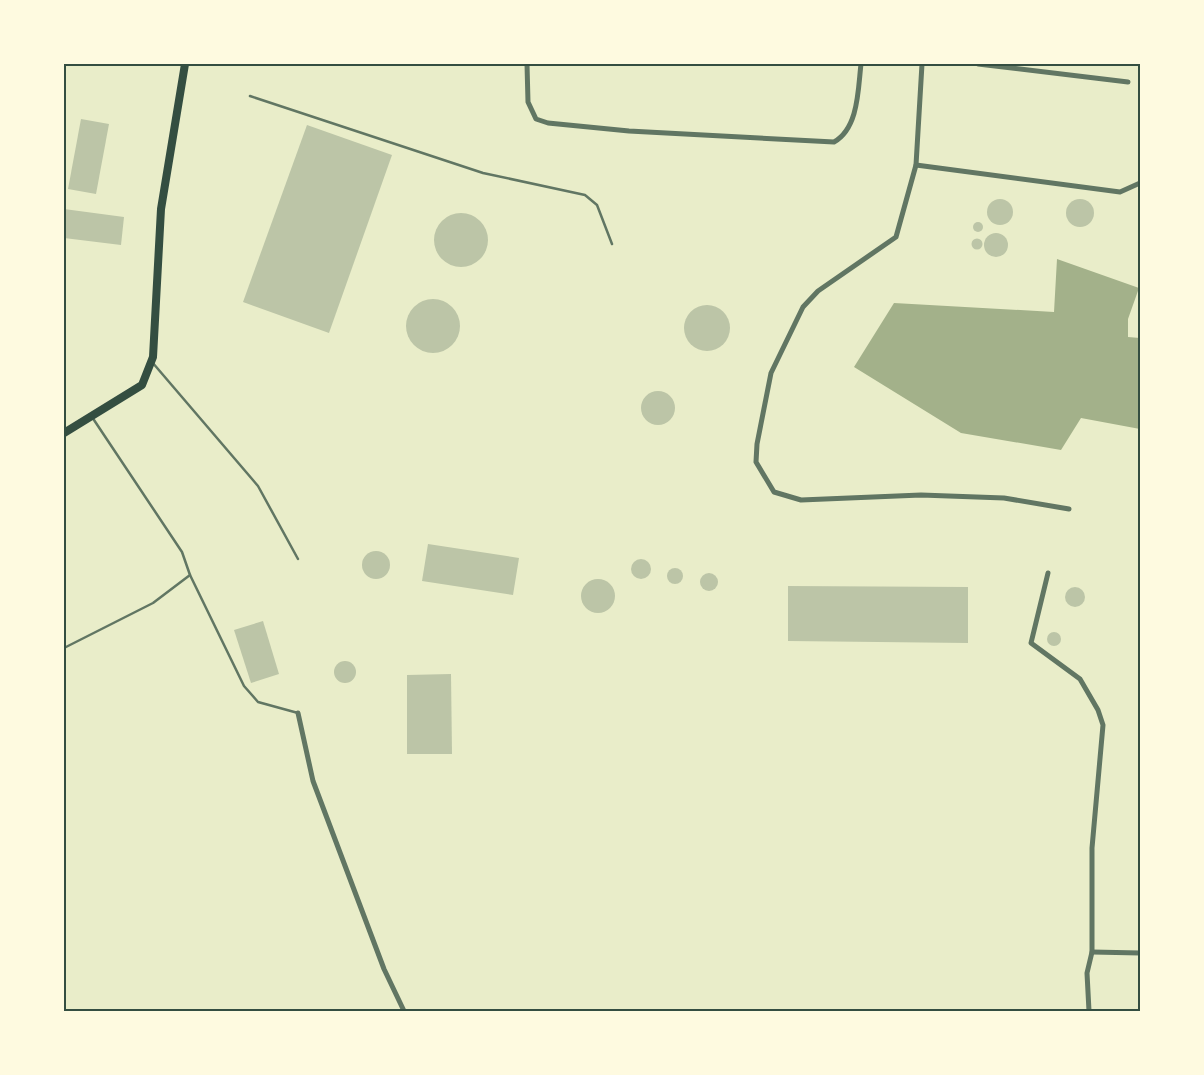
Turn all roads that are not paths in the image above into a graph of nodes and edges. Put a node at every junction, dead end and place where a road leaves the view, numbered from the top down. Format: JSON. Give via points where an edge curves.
{"nodes":[{"id":1,"x":185,"y":64,"type":"edge"},
{"id":2,"x":527,"y":64,"type":"edge"},
{"id":3,"x":861,"y":64,"type":"edge"},
{"id":4,"x":922,"y":64,"type":"edge"},
{"id":5,"x":978,"y":64,"type":"edge"},
{"id":6,"x":1128,"y":82,"type":"dead end"},
{"id":7,"x":250,"y":96,"type":"dead end"},
{"id":8,"x":916,"y":165,"type":"junction"},
{"id":9,"x":1140,"y":182,"type":"edge"},
{"id":10,"x":612,"y":244,"type":"dead end"},
{"id":11,"x":151,"y":362,"type":"junction"},
{"id":12,"x":91,"y":416,"type":"junction"},
{"id":13,"x":64,"y":433,"type":"edge"},
{"id":14,"x":1069,"y":509,"type":"dead end"},
{"id":15,"x":298,"y":559,"type":"dead end"},
{"id":16,"x":1048,"y":573,"type":"dead end"},
{"id":17,"x":190,"y":575,"type":"junction"},
{"id":18,"x":64,"y":648,"type":"edge"},
{"id":19,"x":298,"y":713,"type":"joint"},
{"id":20,"x":1092,"y":952,"type":"junction"},
{"id":21,"x":1140,"y":953,"type":"edge"},
{"id":22,"x":404,"y":1011,"type":"edge"},
{"id":23,"x":1089,"y":1011,"type":"edge"}],
"edges":[{"from":1,"to":11,"type":"main road","via":[[161,209]]},
{"from":2,"to":3,"type":"street","via":[[528,102],[536,119],[548,123],[629,131],[834,142],[844,136],[855,109]]},
{"from":4,"to":8,"type":"street"},
{"from":5,"to":6,"type":"street"},
{"from":7,"to":10,"type":"lane","via":[[482,173],[585,195],[597,205]]},
{"from":8,"to":9,"type":"street","via":[[1120,192]]},
{"from":8,"to":14,"type":"street","via":[[896,236],[818,291],[803,307],[771,373],[756,462],[774,492],[801,500],[921,495],[1004,498]]},
{"from":11,"to":12,"type":"main road","via":[[142,385]]},
{"from":11,"to":15,"type":"lane","via":[[258,486]]},
{"from":12,"to":13,"type":"main road"},
{"from":12,"to":17,"type":"lane","via":[[182,552]]},
{"from":16,"to":20,"type":"street","via":[[1031,642],[1080,679],[1104,725],[1092,848]]},
{"from":17,"to":18,"type":"lane","via":[[153,603]]},
{"from":17,"to":19,"type":"lane","via":[[244,686],[258,702]]},
{"from":19,"to":22,"type":"street","via":[[314,781],[384,969]]},
{"from":20,"to":21,"type":"street"},
{"from":20,"to":23,"type":"street","via":[[1087,973]]}]}
